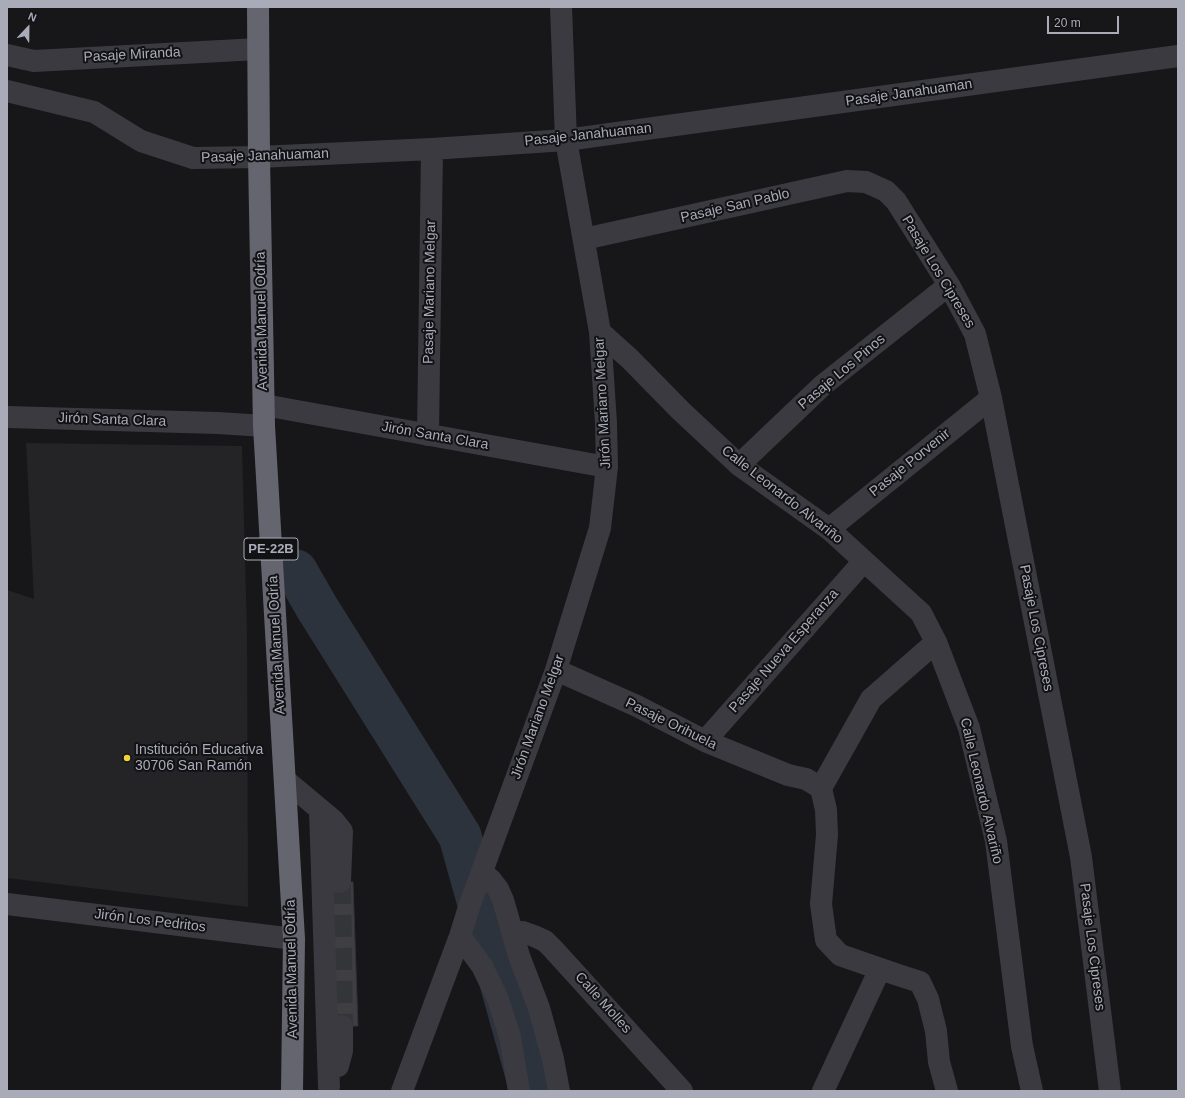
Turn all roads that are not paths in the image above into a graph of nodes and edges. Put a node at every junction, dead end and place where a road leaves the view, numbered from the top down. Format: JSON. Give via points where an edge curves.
{"nodes":[{"id":1,"x":258,"y":7,"type":"edge"},
{"id":2,"x":561,"y":7,"type":"edge"},
{"id":3,"x":258,"y":48,"type":"junction"},
{"id":4,"x":7,"y":55,"type":"edge"},
{"id":5,"x":1178,"y":56,"type":"edge"},
{"id":6,"x":7,"y":91,"type":"edge"},
{"id":7,"x":566,"y":140,"type":"junction"},
{"id":8,"x":432,"y":149,"type":"junction"},
{"id":9,"x":259,"y":157,"type":"junction"},
{"id":10,"x":886,"y":191,"type":"joint"},
{"id":11,"x":584,"y":239,"type":"junction"},
{"id":12,"x":949,"y":285,"type":"junction"},
{"id":13,"x":600,"y":332,"type":"junction"},
{"id":14,"x":991,"y":398,"type":"junction"},
{"id":15,"x":264,"y":416,"type":"junction"},
{"id":16,"x":7,"y":417,"type":"edge"},
{"id":17,"x":428,"y":435,"type":"junction"},
{"id":18,"x":739,"y":465,"type":"junction"},
{"id":19,"x":607,"y":467,"type":"junction"},
{"id":20,"x":829,"y":529,"type":"junction"},
{"id":21,"x":864,"y":561,"type":"junction"},
{"id":22,"x":936,"y":642,"type":"junction"},
{"id":23,"x":556,"y":670,"type":"junction"},
{"id":24,"x":705,"y":741,"type":"junction"},
{"id":25,"x":285,"y":780,"type":"junction"},
{"id":26,"x":822,"y":788,"type":"junction"},
{"id":27,"x":320,"y":810,"type":"junction"},
{"id":28,"x":481,"y":875,"type":"junction"},
{"id":29,"x":340,"y":882,"type":"tunnel mouth"},
{"id":30,"x":7,"y":904,"type":"edge"},
{"id":31,"x":513,"y":934,"type":"junction"},
{"id":32,"x":460,"y":936,"type":"junction"},
{"id":33,"x":294,"y":939,"type":"junction"},
{"id":34,"x":880,"y":969,"type":"junction"},
{"id":35,"x":342,"y":1026,"type":"tunnel mouth"},
{"id":36,"x":328,"y":1089,"type":"edge"},
{"id":37,"x":292,"y":1091,"type":"edge"},
{"id":38,"x":402,"y":1091,"type":"edge"},
{"id":39,"x":519,"y":1091,"type":"edge"},
{"id":40,"x":559,"y":1091,"type":"edge"},
{"id":41,"x":682,"y":1091,"type":"edge"},
{"id":42,"x":823,"y":1091,"type":"edge"},
{"id":43,"x":947,"y":1091,"type":"edge"},
{"id":44,"x":1032,"y":1091,"type":"edge"},
{"id":45,"x":1110,"y":1091,"type":"edge"}],
"edges":[{"from":1,"to":3,"type":"highway","name":"Avenida Manuel Odría","number":"PE-22B"},
{"from":2,"to":7,"type":"street","name":"Jirón Mariano Melgar"},
{"from":3,"to":4,"type":"street","name":"Pasaje Miranda","via":[[34,61]]},
{"from":3,"to":9,"type":"highway","name":"Avenida Manuel Odría","number":"PE-22B"},
{"from":5,"to":7,"type":"street","name":"Pasaje Janahuaman"},
{"from":6,"to":9,"type":"street","name":"Pasaje Janahuaman","via":[[94,112],[141,141],[192,158]]},
{"from":7,"to":8,"type":"street","name":"Pasaje Janahuaman"},
{"from":7,"to":11,"type":"street","name":"Jirón Mariano Melgar"},
{"from":8,"to":9,"type":"street","name":"Pasaje Janahuaman"},
{"from":8,"to":17,"type":"street","name":"Pasaje Mariano Melgar"},
{"from":9,"to":15,"type":"highway","name":"Avenida Manuel Odría","number":"PE-22B"},
{"from":10,"to":11,"type":"street","name":"Pasaje San Pablo","via":[[866,182],[847,181]]},
{"from":10,"to":12,"type":"street","name":"Pasaje Los Cipreses","via":[[896,201]]},
{"from":11,"to":13,"type":"street","name":"Jirón Mariano Melgar"},
{"from":12,"to":14,"type":"street","name":"Pasaje Los Cipreses","via":[[974,334]]},
{"from":12,"to":18,"type":"street","name":"Pasaje Los Pinos","via":[[823,385]]},
{"from":13,"to":18,"type":"street","name":"Calle Leonardo Alvariño"},
{"from":13,"to":19,"type":"street","name":"Jirón Mariano Melgar"},
{"from":14,"to":20,"type":"street","name":"Pasaje Porvenir"},
{"from":14,"to":45,"type":"street","name":"Pasaje Los Cipreses","via":[[1081,857]]},
{"from":15,"to":16,"type":"street","name":"Jirón Santa Clara","via":[[210,423]]},
{"from":15,"to":17,"type":"street","name":"Jirón Santa Clara"},
{"from":15,"to":25,"type":"highway","name":"Avenida Manuel Odría","number":"PE-22B"},
{"from":17,"to":19,"type":"street","name":"Jirón Santa Clara"},
{"from":18,"to":20,"type":"street","name":"Calle Leonardo Alvariño"},
{"from":19,"to":23,"type":"street","name":"Jirón Mariano Melgar","via":[[600,528]]},
{"from":20,"to":21,"type":"street","name":"Calle Leonardo Alvariño"},
{"from":21,"to":22,"type":"street","name":"Calle Leonardo Alvariño","via":[[921,613]]},
{"from":21,"to":24,"type":"street","name":"Pasaje Nueva Esperanza"},
{"from":22,"to":26,"type":"street","via":[[871,699]]},
{"from":22,"to":44,"type":"street","name":"Calle Leonardo Alvariño","via":[[969,728],[996,841],[1022,1046]]},
{"from":23,"to":24,"type":"street","name":"Pasaje Orihuela","via":[[637,706]]},
{"from":23,"to":28,"type":"street","name":"Jirón Mariano Melgar"},
{"from":24,"to":26,"type":"street","name":"Pasaje Orihuela","via":[[788,775],[806,779]]},
{"from":25,"to":27,"type":"street"},
{"from":25,"to":33,"type":"highway","name":"Avenida Manuel Odría","number":"PE-22B"},
{"from":26,"to":34,"type":"street","via":[[827,835],[821,904],[826,940],[840,955]]},
{"from":27,"to":29,"type":"street","via":[[342,831]]},
{"from":27,"to":36,"type":"street"},
{"from":28,"to":31,"type":"street","via":[[491,880],[498,889]]},
{"from":28,"to":32,"type":"street","name":"Jirón Mariano Melgar"},
{"from":30,"to":33,"type":"street","name":"Jirón Los Pedritos"},
{"from":31,"to":40,"type":"street","via":[[541,1016]]},
{"from":31,"to":41,"type":"street","name":"Calle Molles","via":[[523,932],[534,936],[553,949]]},
{"from":32,"to":38,"type":"street","name":"Jirón Mariano Melgar"},
{"from":32,"to":39,"type":"street","via":[[482,966],[498,999],[510,1037]]},
{"from":33,"to":37,"type":"highway","name":"Avenida Manuel Odría","number":"PE-22B"},
{"from":34,"to":42,"type":"street"},
{"from":34,"to":43,"type":"street","via":[[920,982],[930,1005],[939,1062]]},
{"from":35,"to":36,"type":"street","via":[[342,1050]]}]}
